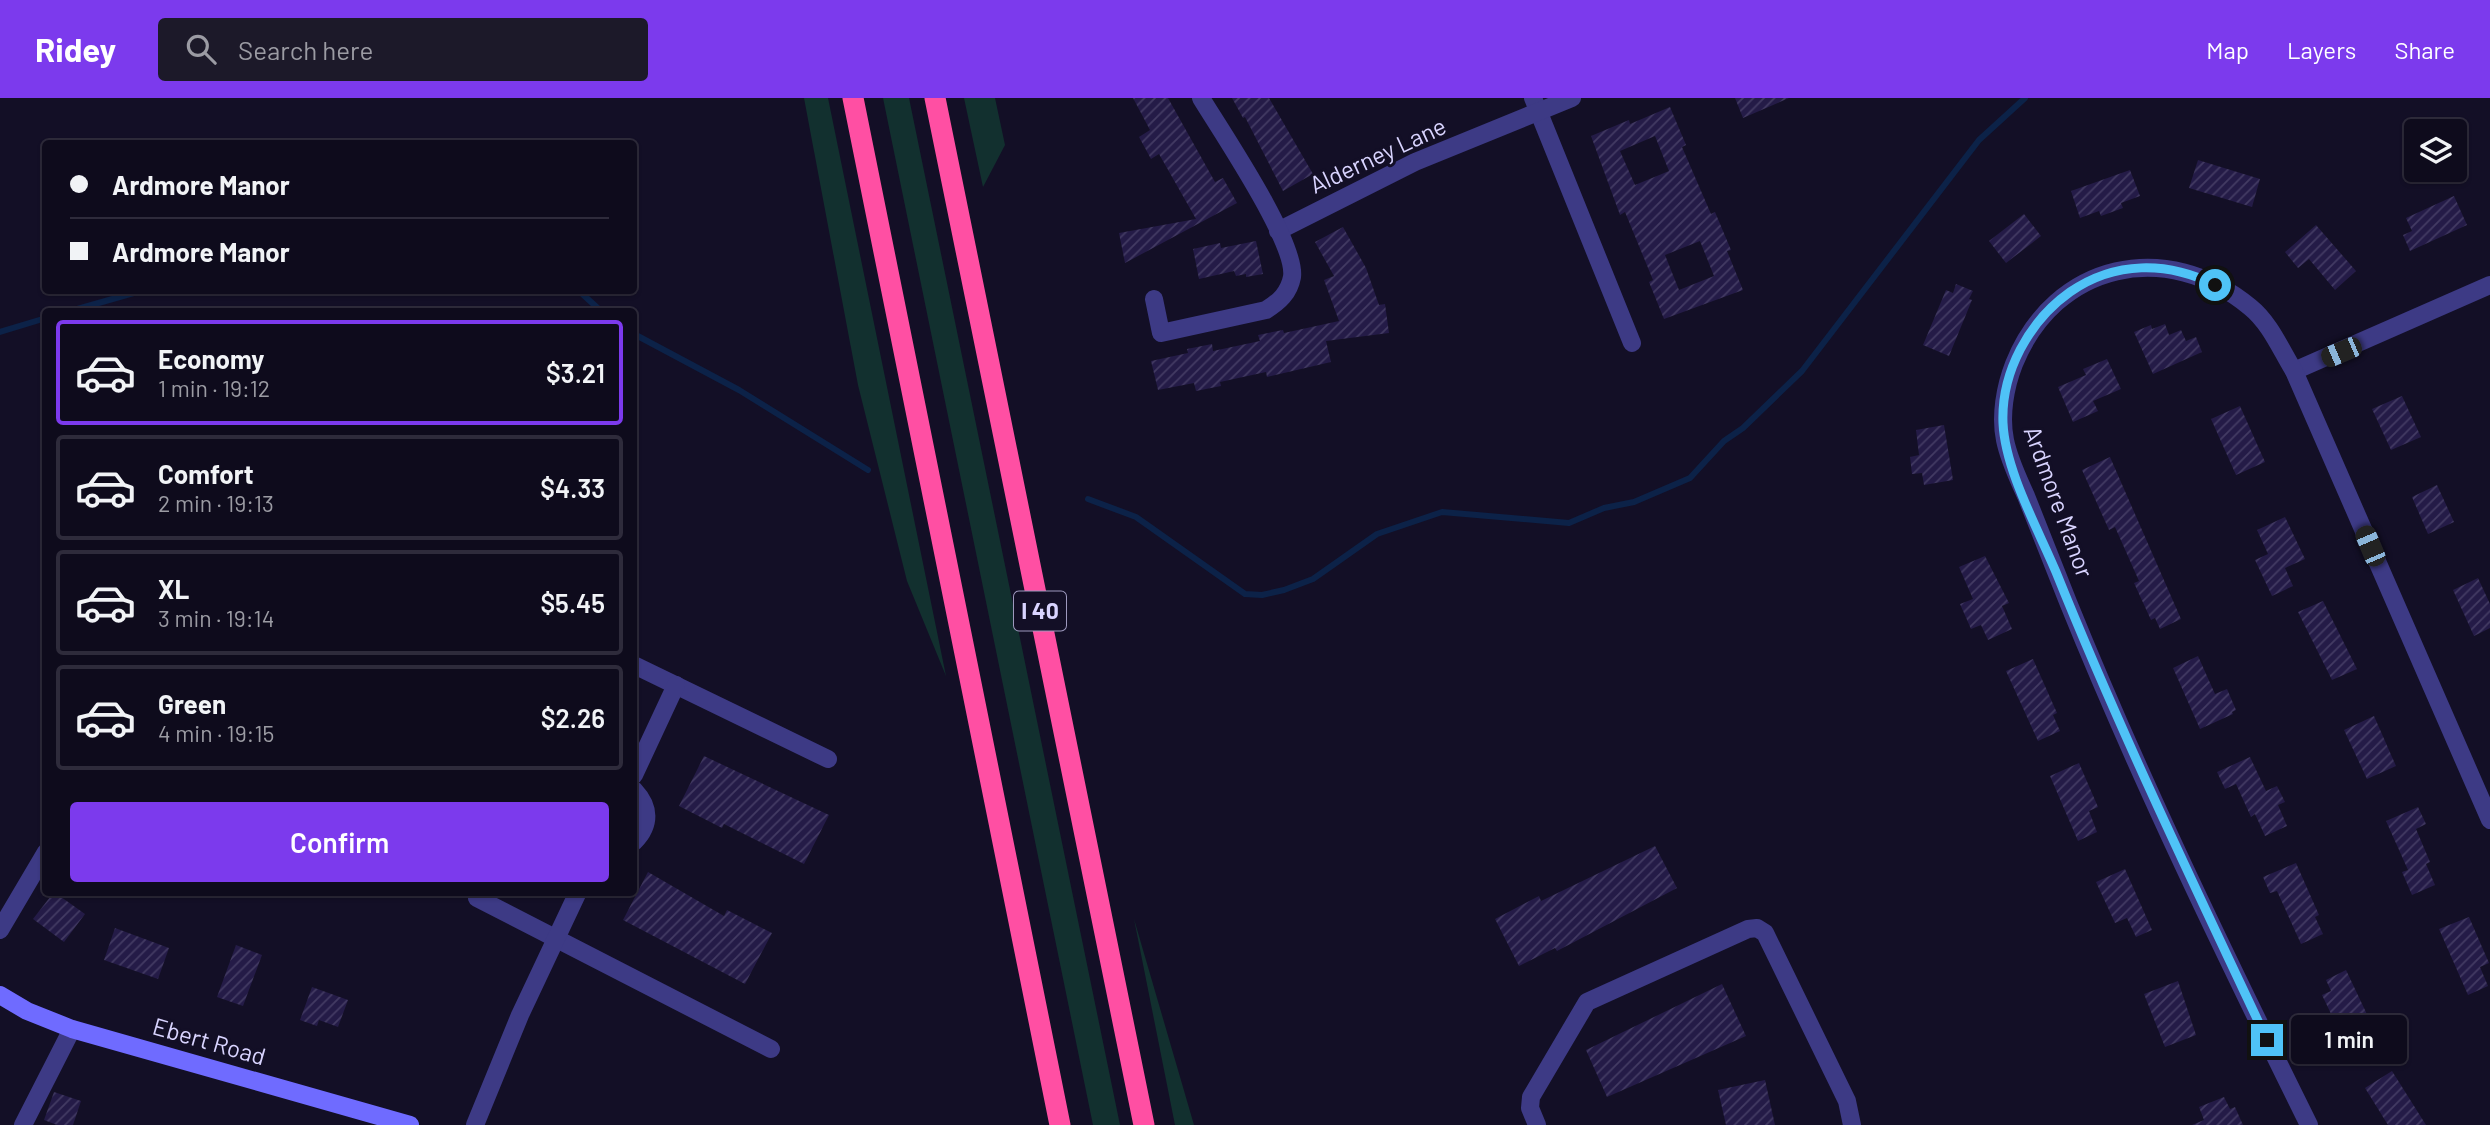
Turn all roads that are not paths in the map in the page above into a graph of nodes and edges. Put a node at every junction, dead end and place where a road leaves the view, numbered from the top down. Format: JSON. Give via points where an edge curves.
{"nodes":[{"id":1,"x":853,"y":98,"type":"edge"},
{"id":2,"x":935,"y":98,"type":"edge"},
{"id":3,"x":1201,"y":98,"type":"edge"},
{"id":4,"x":1572,"y":98,"type":"edge"},
{"id":5,"x":1536,"y":105,"type":"edge"},
{"id":6,"x":1278,"y":231,"type":"junction"},
{"id":7,"x":2490,"y":285,"type":"edge"},
{"id":8,"x":1154,"y":299,"type":"dead end"},
{"id":9,"x":1632,"y":343,"type":"dead end"},
{"id":10,"x":2294,"y":371,"type":"junction"},
{"id":11,"x":637,"y":666,"type":"edge"},
{"id":12,"x":676,"y":685,"type":"junction"},
{"id":13,"x":828,"y":759,"type":"dead end"},
{"id":14,"x":637,"y":769,"type":"edge"},
{"id":15,"x":637,"y":793,"type":"edge"},
{"id":16,"x":2490,"y":820,"type":"edge"},
{"id":17,"x":637,"y":839,"type":"edge"},
{"id":18,"x":42,"y":859,"type":"edge"},
{"id":19,"x":576,"y":896,"type":"edge"},
{"id":20,"x":477,"y":898,"type":"dead end"},
{"id":21,"x":0,"y":930,"type":"edge"},
{"id":22,"x":556,"y":938,"type":"junction"},
{"id":23,"x":0,"y":995,"type":"edge"},
{"id":24,"x":72,"y":1028,"type":"junction"},
{"id":25,"x":771,"y":1049,"type":"dead end"},
{"id":26,"x":23,"y":1125,"type":"edge"},
{"id":27,"x":410,"y":1125,"type":"edge"},
{"id":28,"x":475,"y":1125,"type":"edge"},
{"id":29,"x":1060,"y":1125,"type":"edge"},
{"id":30,"x":1144,"y":1125,"type":"edge"},
{"id":31,"x":1536,"y":1125,"type":"edge"},
{"id":32,"x":1852,"y":1125,"type":"edge"},
{"id":33,"x":2309,"y":1125,"type":"edge"}],
"edges":[{"from":1,"to":29,"type":"highway"},
{"from":2,"to":30,"type":"highway","number":"I 40"},
{"from":3,"to":6,"type":"street"},
{"from":4,"to":5,"type":"street","name":"Alderney Lane"},
{"from":5,"to":6,"type":"street","name":"Alderney Lane"},
{"from":5,"to":9,"type":"street"},
{"from":6,"to":8,"type":"street","via":[[1289,254],[1292,276],[1287,291],[1266,310],[1161,332]]},
{"from":7,"to":10,"type":"street"},
{"from":10,"to":16,"type":"street","name":"Ardmore Manor"},
{"from":10,"to":33,"type":"street","name":"Ardmore Manor","via":[[2264,322],[2228,292],[2183,272],[2156,266],[2128,268],[2081,284],[2038,321],[2011,372],[2003,420],[2010,458],[2081,632],[2165,824]]},
{"from":11,"to":12,"type":"street"},
{"from":12,"to":13,"type":"street"},
{"from":12,"to":14,"type":"street"},
{"from":15,"to":17,"type":"street","via":[[648,816]]},
{"from":18,"to":21,"type":"street"},
{"from":19,"to":22,"type":"street"},
{"from":20,"to":22,"type":"street"},
{"from":22,"to":25,"type":"street"},
{"from":22,"to":28,"type":"street"},
{"from":23,"to":24,"type":"main road","name":"Ebert Road"},
{"from":24,"to":26,"type":"street"},
{"from":24,"to":27,"type":"main road","name":"Ebert Road"},
{"from":31,"to":32,"type":"street","via":[[1531,1097],[1587,1002],[1757,928],[1765,933],[1847,1101]]}]}
